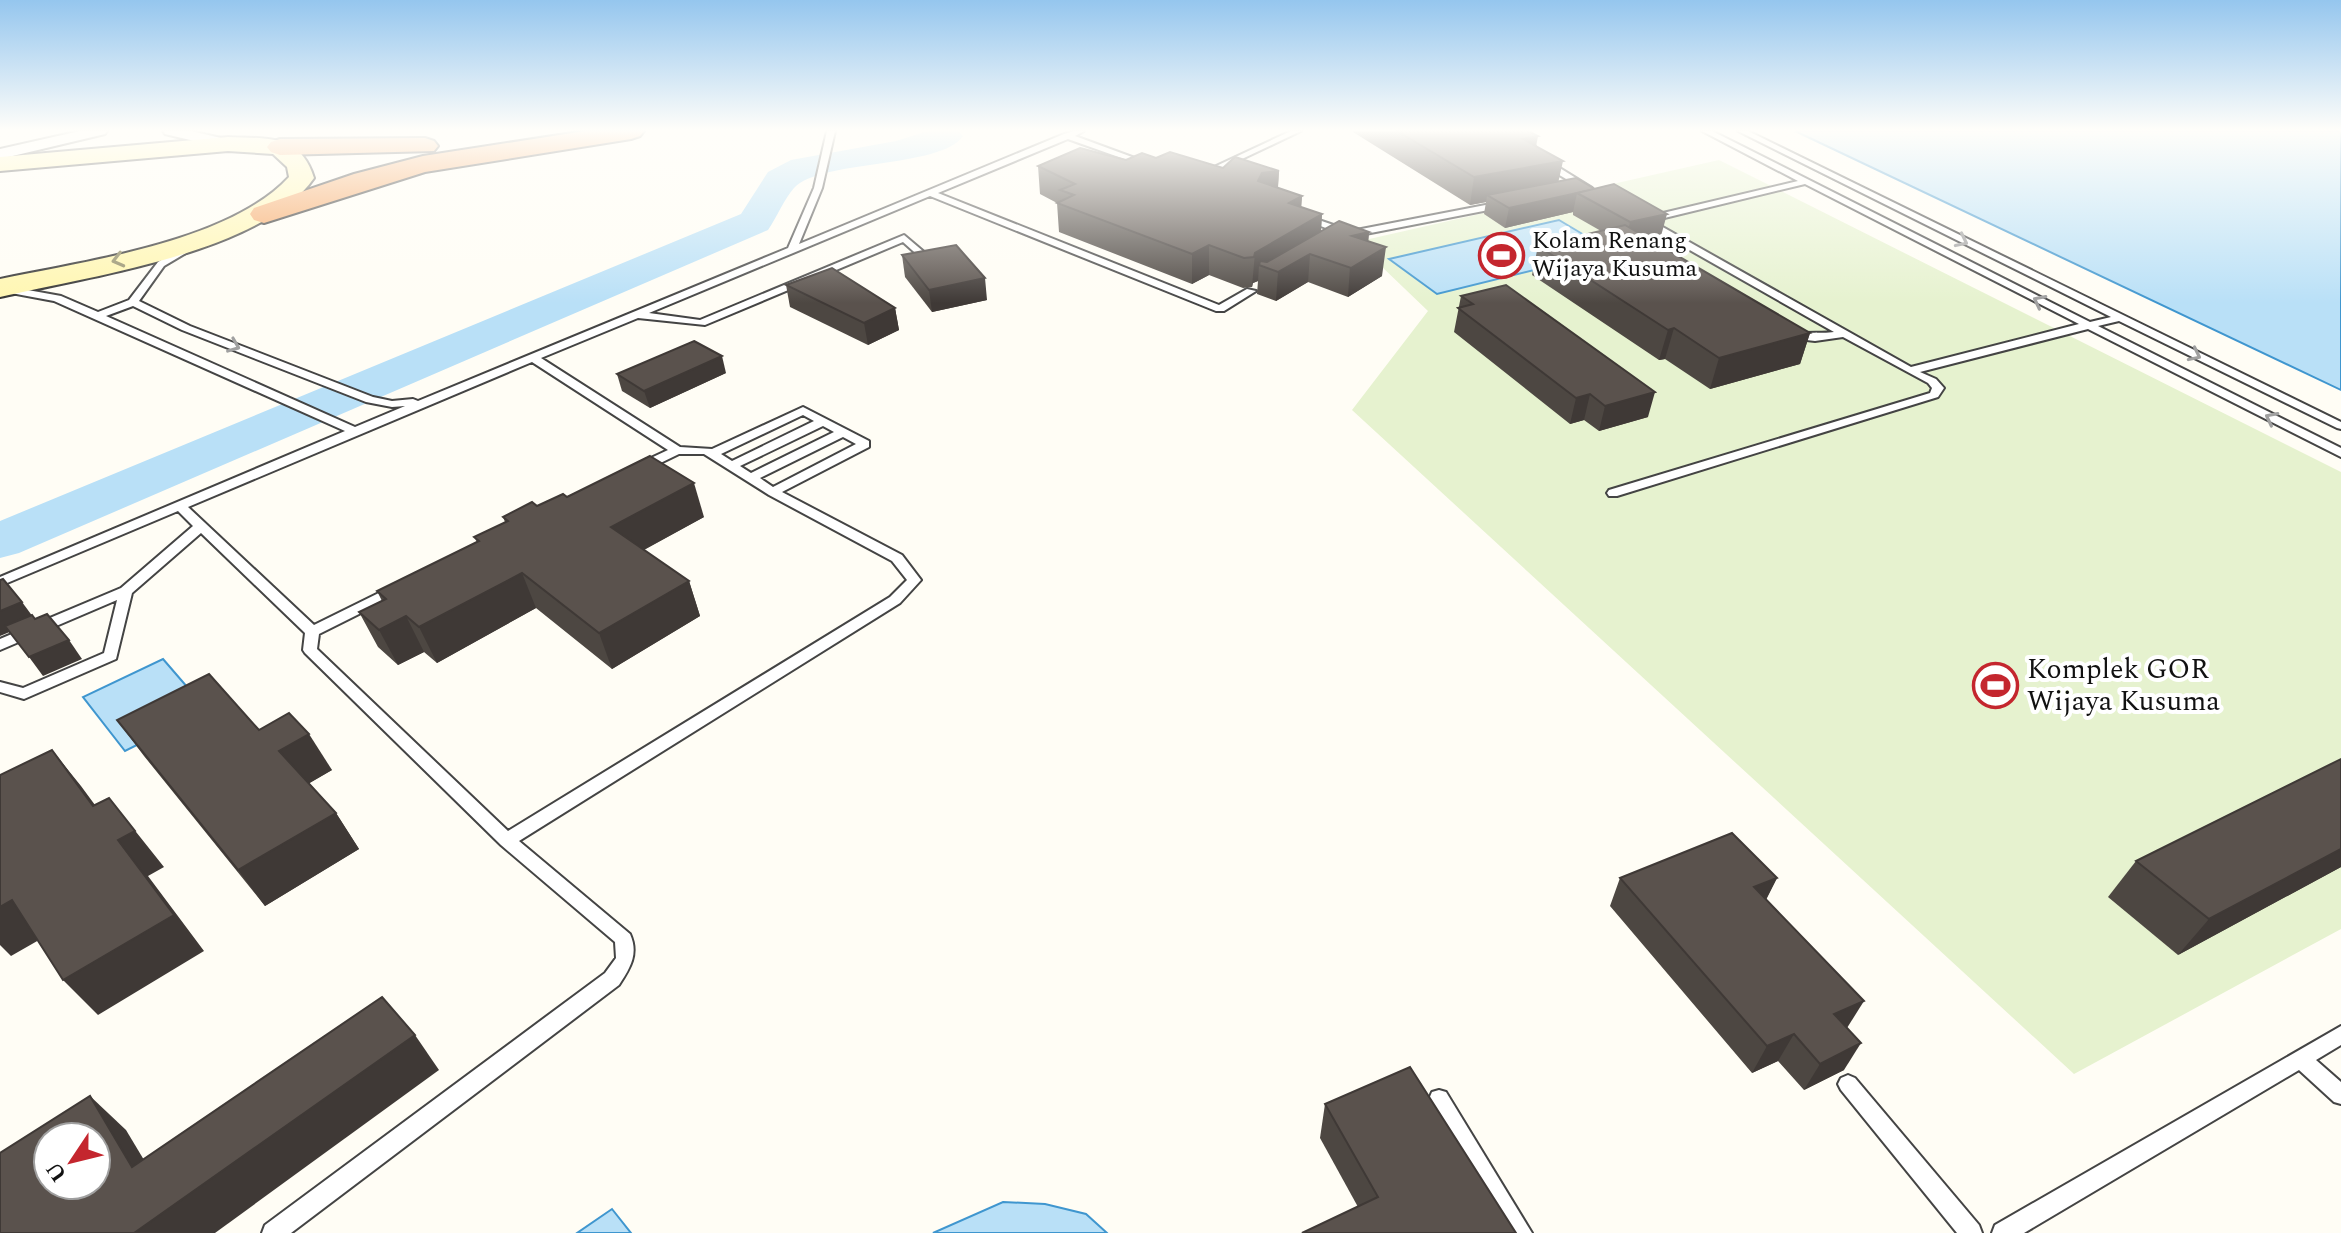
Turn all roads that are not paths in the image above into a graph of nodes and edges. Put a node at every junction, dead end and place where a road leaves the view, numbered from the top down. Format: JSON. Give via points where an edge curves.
{"nodes":[{"id":1,"x":295,"y":189,"type":"edge"},
{"id":2,"x":339,"y":189,"type":"edge"},
{"id":3,"x":818,"y":189,"type":"edge"},
{"id":4,"x":941,"y":189,"type":"edge"},
{"id":5,"x":1585,"y":189,"type":"edge"},
{"id":6,"x":1589,"y":189,"type":"edge"},
{"id":7,"x":1776,"y":189,"type":"edge"},
{"id":8,"x":1816,"y":189,"type":"edge"},
{"id":9,"x":1857,"y":189,"type":"edge"},
{"id":10,"x":1573,"y":191,"type":"edge"},
{"id":11,"x":930,"y":193,"type":"junction"},
{"id":12,"x":1599,"y":194,"type":"edge"},
{"id":13,"x":1514,"y":202,"type":"edge"},
{"id":14,"x":264,"y":214,"type":"junction"},
{"id":15,"x":1633,"y":214,"type":"edge"},
{"id":16,"x":1296,"y":216,"type":"edge"},
{"id":17,"x":1645,"y":220,"type":"junction"},
{"id":18,"x":1350,"y":234,"type":"junction"},
{"id":19,"x":213,"y":235,"type":"junction"},
{"id":20,"x":1338,"y":241,"type":"edge"},
{"id":21,"x":793,"y":248,"type":"junction"},
{"id":22,"x":1990,"y":255,"type":"junction"},
{"id":23,"x":1962,"y":262,"type":"junction"},
{"id":24,"x":934,"y":265,"type":"edge"},
{"id":25,"x":1258,"y":287,"type":"edge"},
{"id":26,"x":0,"y":288,"type":"edge"},
{"id":27,"x":133,"y":302,"type":"junction"},
{"id":28,"x":637,"y":314,"type":"junction"},
{"id":29,"x":98,"y":316,"type":"junction"},
{"id":30,"x":2117,"y":318,"type":"junction"},
{"id":31,"x":2088,"y":325,"type":"junction"},
{"id":32,"x":186,"y":328,"type":"junction"},
{"id":33,"x":1776,"y":333,"type":"edge"},
{"id":34,"x":1844,"y":334,"type":"junction"},
{"id":35,"x":156,"y":341,"type":"junction"},
{"id":36,"x":533,"y":358,"type":"junction"},
{"id":37,"x":1910,"y":371,"type":"junction"},
{"id":38,"x":427,"y":401,"type":"junction"},
{"id":39,"x":823,"y":421,"type":"junction"},
{"id":40,"x":2341,"y":426,"type":"edge"},
{"id":41,"x":355,"y":431,"type":"junction"},
{"id":42,"x":843,"y":432,"type":"junction"},
{"id":43,"x":677,"y":450,"type":"junction"},
{"id":44,"x":2341,"y":453,"type":"edge"},
{"id":45,"x":712,"y":454,"type":"junction"},
{"id":46,"x":731,"y":466,"type":"junction"},
{"id":47,"x":635,"y":471,"type":"edge"},
{"id":48,"x":751,"y":478,"type":"junction"},
{"id":49,"x":773,"y":492,"type":"junction"},
{"id":50,"x":1613,"y":493,"type":"dead end"},
{"id":51,"x":179,"y":505,"type":"junction"},
{"id":52,"x":201,"y":526,"type":"junction"},
{"id":53,"x":0,"y":582,"type":"edge"},
{"id":54,"x":410,"y":583,"type":"edge"},
{"id":55,"x":126,"y":591,"type":"junction"},
{"id":56,"x":312,"y":632,"type":"junction"},
{"id":57,"x":0,"y":645,"type":"edge"},
{"id":58,"x":0,"y":687,"type":"edge"},
{"id":59,"x":507,"y":840,"type":"junction"},
{"id":60,"x":2341,"y":1035,"type":"edge"},
{"id":61,"x":2300,"y":1059,"type":"junction"},
{"id":62,"x":1848,"y":1084,"type":"dead end"},
{"id":63,"x":2341,"y":1095,"type":"edge"},
{"id":64,"x":1439,"y":1099,"type":"dead end"},
{"id":65,"x":273,"y":1233,"type":"edge"},
{"id":66,"x":1521,"y":1233,"type":"edge"},
{"id":67,"x":1971,"y":1233,"type":"edge"},
{"id":68,"x":2003,"y":1233,"type":"edge"}],
"edges":[{"from":1,"to":14,"type":"main road"},
{"from":2,"to":14,"type":"highway"},
{"from":3,"to":21,"type":"lane"},
{"from":4,"to":11,"type":"lane"},
{"from":5,"to":10,"type":"lane"},
{"from":6,"to":12,"type":"lane"},
{"from":7,"to":17,"type":"lane"},
{"from":8,"to":23,"type":"lane"},
{"from":9,"to":22,"type":"lane","one_way":true},
{"from":11,"to":21,"type":"lane"},
{"from":11,"to":25,"type":"lane","via":[[1220,309]]},
{"from":13,"to":18,"type":"lane"},
{"from":14,"to":19,"type":"main road"},
{"from":15,"to":17,"type":"lane"},
{"from":16,"to":18,"type":"lane"},
{"from":17,"to":34,"type":"lane","via":[[1735,277]]},
{"from":18,"to":20,"type":"lane"},
{"from":19,"to":26,"type":"main road","one_way":true},
{"from":19,"to":27,"type":"lane","via":[[161,264]]},
{"from":21,"to":28,"type":"lane"},
{"from":22,"to":23,"type":"lane"},
{"from":22,"to":30,"type":"lane"},
{"from":31,"to":23,"type":"lane","one_way":true},
{"from":24,"to":28,"type":"lane","via":[[904,238],[701,323]]},
{"from":26,"to":29,"type":"lane","via":[[57,298]]},
{"from":27,"to":29,"type":"lane"},
{"from":27,"to":32,"type":"lane"},
{"from":28,"to":36,"type":"lane"},
{"from":29,"to":35,"type":"lane"},
{"from":30,"to":31,"type":"lane"},
{"from":30,"to":40,"type":"lane","one_way":true},
{"from":31,"to":37,"type":"lane"},
{"from":44,"to":31,"type":"lane","one_way":true},
{"from":32,"to":35,"type":"lane"},
{"from":32,"to":38,"type":"lane","one_way":true,"via":[[370,400]]},
{"from":33,"to":34,"type":"lane","via":[[1815,338]]},
{"from":34,"to":37,"type":"lane"},
{"from":35,"to":41,"type":"lane"},
{"from":36,"to":38,"type":"lane"},
{"from":36,"to":43,"type":"lane"},
{"from":37,"to":50,"type":"lane","via":[[1932,381],[1938,388],[1934,395]]},
{"from":38,"to":41,"type":"lane"},
{"from":39,"to":42,"type":"lane"},
{"from":39,"to":45,"type":"lane","via":[[803,410]]},
{"from":39,"to":46,"type":"lane"},
{"from":41,"to":51,"type":"lane"},
{"from":42,"to":48,"type":"lane"},
{"from":42,"to":49,"type":"lane","via":[[865,444]]},
{"from":43,"to":45,"type":"lane"},
{"from":43,"to":47,"type":"lane"},
{"from":45,"to":46,"type":"lane"},
{"from":46,"to":48,"type":"lane"},
{"from":48,"to":49,"type":"lane"},
{"from":49,"to":59,"type":"lane","via":[[897,558],[914,580],[895,600]]},
{"from":51,"to":52,"type":"lane"},
{"from":51,"to":53,"type":"lane"},
{"from":52,"to":55,"type":"lane"},
{"from":52,"to":56,"type":"lane"},
{"from":54,"to":56,"type":"lane"},
{"from":55,"to":57,"type":"lane"},
{"from":55,"to":58,"type":"lane","via":[[111,656],[24,694]]},
{"from":56,"to":59,"type":"lane","via":[[310,650]]},
{"from":59,"to":65,"type":"lane","via":[[624,939],[625,960],[612,979]]},
{"from":60,"to":61,"type":"lane"},
{"from":61,"to":63,"type":"lane"},
{"from":61,"to":68,"type":"lane"},
{"from":62,"to":67,"type":"lane"},
{"from":64,"to":66,"type":"lane"}]}
